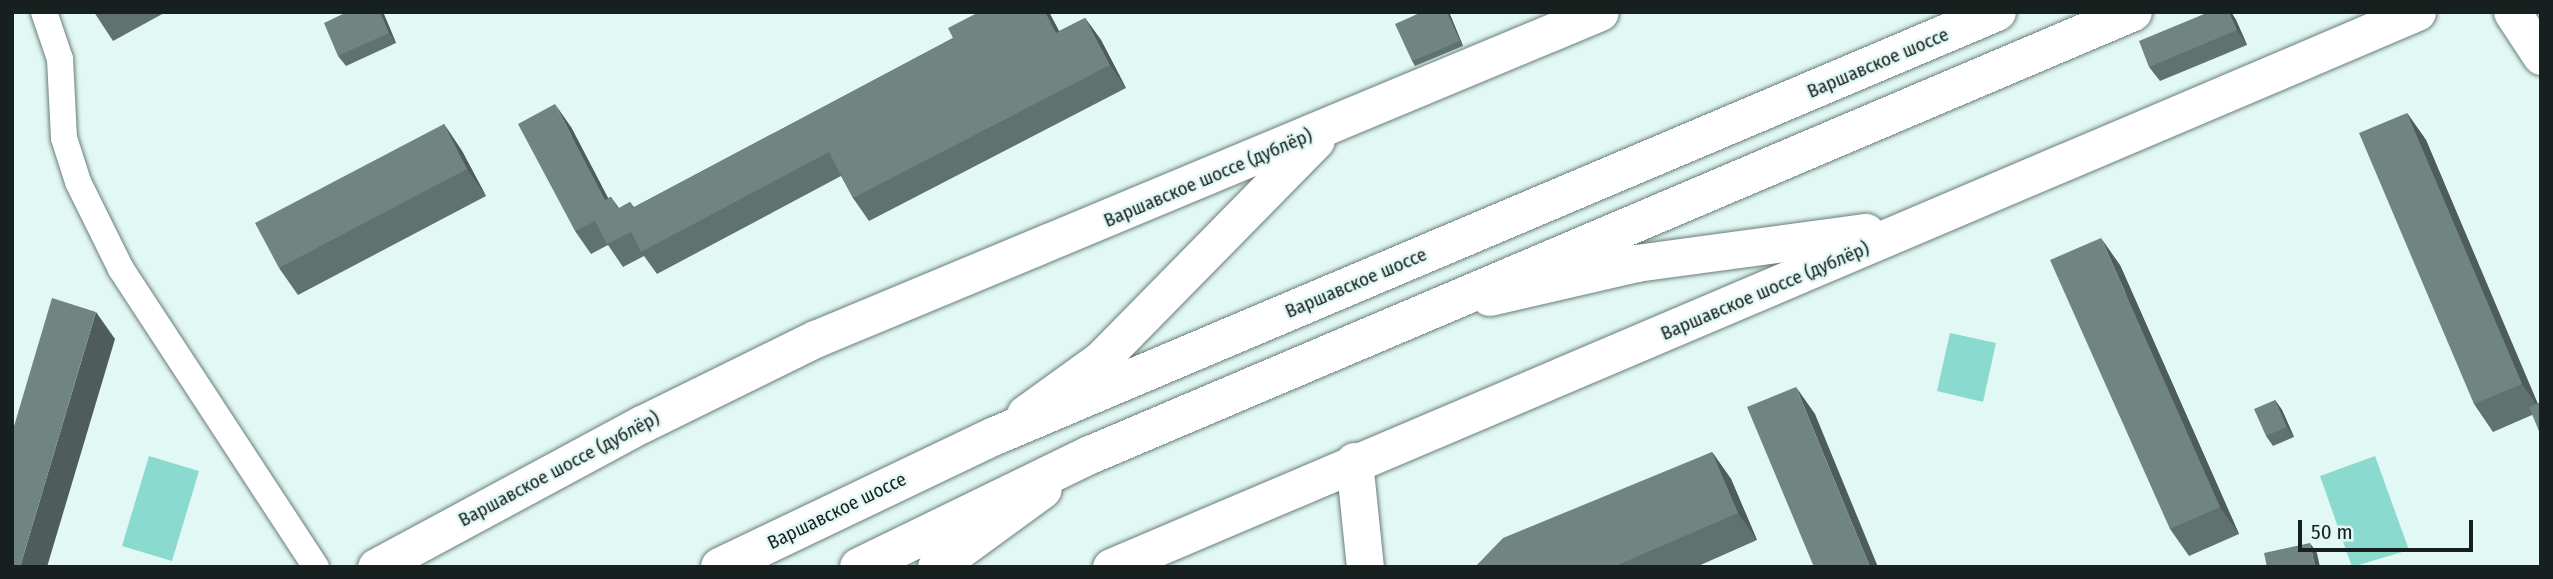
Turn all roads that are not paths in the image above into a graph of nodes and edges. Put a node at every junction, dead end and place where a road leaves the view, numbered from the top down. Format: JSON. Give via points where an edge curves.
{"nodes":[{"id":1,"x":44,"y":12,"type":"edge"},
{"id":2,"x":1600,"y":12,"type":"edge"},
{"id":3,"x":1997,"y":12,"type":"edge"},
{"id":4,"x":2417,"y":12,"type":"edge"},
{"id":5,"x":2512,"y":12,"type":"edge"},
{"id":6,"x":2121,"y":17,"type":"edge"},
{"id":7,"x":2541,"y":56,"type":"edge"},
{"id":8,"x":1329,"y":127,"type":"junction"},
{"id":9,"x":1932,"y":221,"type":"junction"},
{"id":10,"x":1443,"y":307,"type":"junction"},
{"id":11,"x":995,"y":436,"type":"junction"},
{"id":12,"x":1090,"y":455,"type":"junction"},
{"id":13,"x":1354,"y":461,"type":"junction"},
{"id":14,"x":316,"y":567,"type":"edge"},
{"id":15,"x":376,"y":567,"type":"edge"},
{"id":16,"x":720,"y":567,"type":"edge"},
{"id":17,"x":859,"y":567,"type":"edge"},
{"id":18,"x":936,"y":567,"type":"edge"},
{"id":19,"x":1111,"y":567,"type":"edge"},
{"id":20,"x":1365,"y":567,"type":"edge"}],
"edges":[{"from":1,"to":14,"type":"street","via":[[60,59],[64,138],[78,182],[115,257]]},
{"from":2,"to":8,"type":"main road","name":"Варшавское шоссе (дублёр)"},
{"from":3,"to":11,"type":"main road","name":"Варшавское шоссе"},
{"from":4,"to":9,"type":"main road","name":"Варшавское шоссе (дублёр)"},
{"from":5,"to":7,"type":"main road"},
{"from":6,"to":10,"type":"main road"},
{"from":8,"to":11,"type":"main road","via":[[1100,360]]},
{"from":8,"to":15,"type":"main road","name":"Варшавское шоссе (дублёр)","via":[[815,339]]},
{"from":9,"to":10,"type":"main road","via":[[1778,247],[1636,263]]},
{"from":9,"to":13,"type":"main road","name":"Варшавское шоссе (дублёр)","via":[[1511,400]]},
{"from":10,"to":12,"type":"main road"},
{"from":11,"to":16,"type":"main road","name":"Варшавское шоссе"},
{"from":12,"to":17,"type":"main road"},
{"from":12,"to":18,"type":"main road"},
{"from":13,"to":19,"type":"main road","name":"Варшавское шоссе (дублёр)"},
{"from":13,"to":20,"type":"main road"}]}
